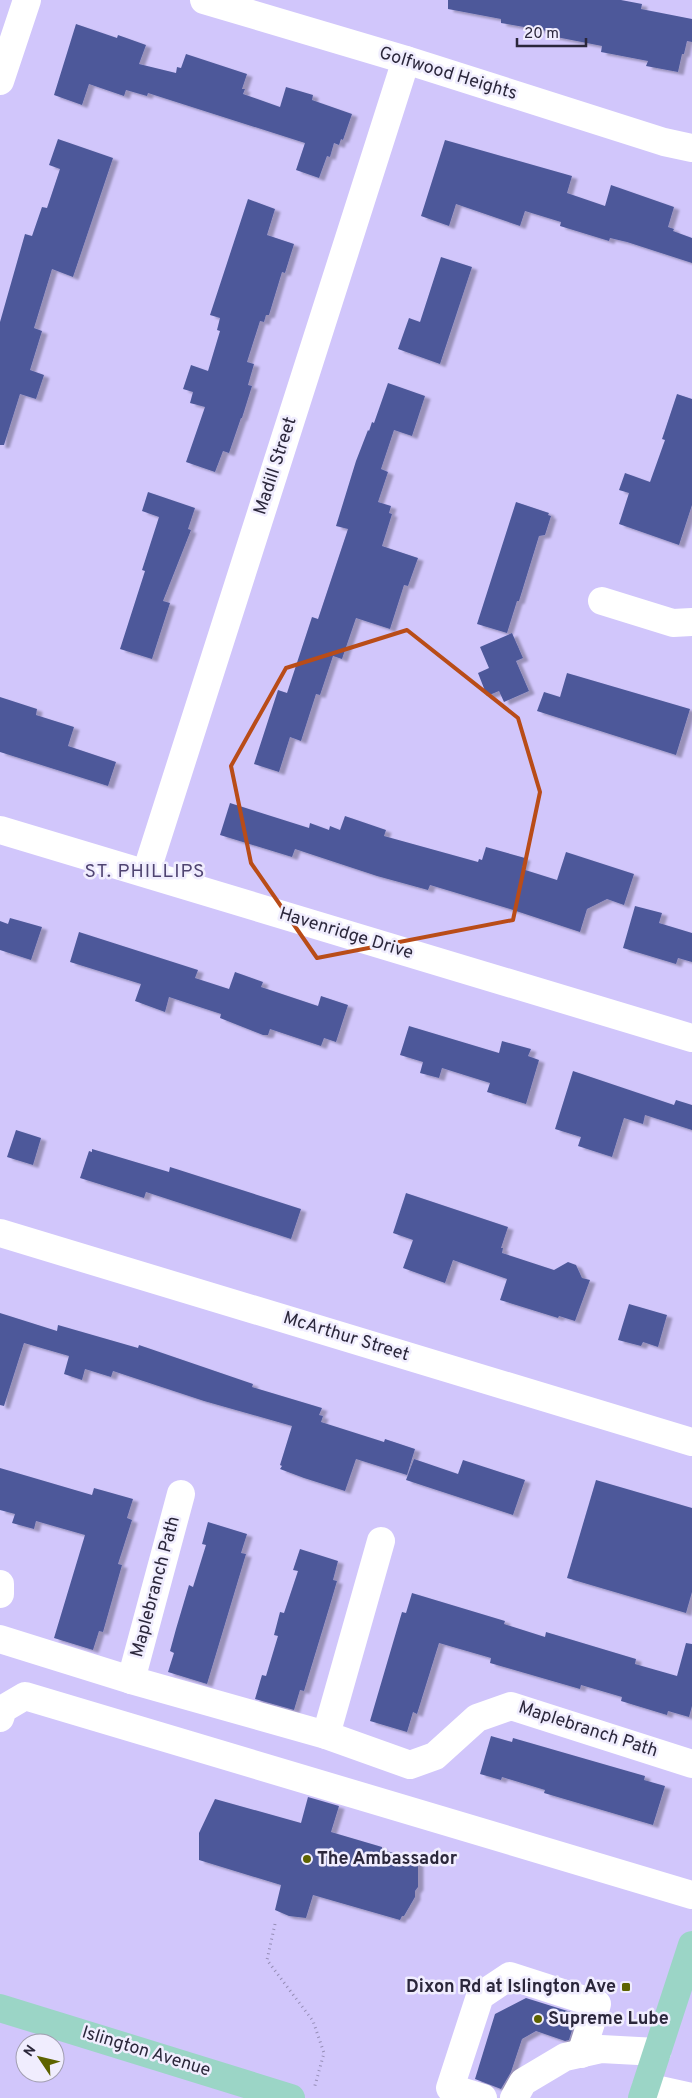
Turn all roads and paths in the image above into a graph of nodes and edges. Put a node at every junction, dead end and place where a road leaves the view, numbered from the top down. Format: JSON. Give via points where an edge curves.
{"nodes":[{"id":1,"x":27,"y":0,"type":"edge"},
{"id":2,"x":204,"y":0,"type":"edge"},
{"id":3,"x":406,"y":60,"type":"junction"},
{"id":4,"x":0,"y":81,"type":"edge"},
{"id":5,"x":692,"y":148,"type":"edge"},
{"id":6,"x":602,"y":601,"type":"dead end"},
{"id":7,"x":692,"y":622,"type":"edge"},
{"id":8,"x":0,"y":830,"type":"edge"},
{"id":9,"x":146,"y":873,"type":"junction"},
{"id":10,"x":692,"y":1038,"type":"edge"},
{"id":11,"x":0,"y":1233,"type":"edge"},
{"id":12,"x":692,"y":1442,"type":"edge"},
{"id":13,"x":181,"y":1494,"type":"dead end"},
{"id":14,"x":381,"y":1541,"type":"dead end"},
{"id":15,"x":0,"y":1584,"type":"edge"},
{"id":16,"x":0,"y":1594,"type":"edge"},
{"id":17,"x":0,"y":1639,"type":"edge"},
{"id":18,"x":131,"y":1680,"type":"junction"},
{"id":19,"x":0,"y":1718,"type":"edge"},
{"id":20,"x":326,"y":1735,"type":"junction"},
{"id":21,"x":692,"y":1764,"type":"edge"},
{"id":22,"x":692,"y":1895,"type":"edge"},
{"id":23,"x":275,"y":1924,"type":"dead end"},
{"id":24,"x":692,"y":1945,"type":"edge"},
{"id":25,"x":687,"y":1977,"type":"edge"},
{"id":26,"x":0,"y":2008,"type":"edge"},
{"id":27,"x":657,"y":2052,"type":"junction"},
{"id":28,"x":581,"y":2054,"type":"junction"},
{"id":29,"x":644,"y":2092,"type":"edge"},
{"id":30,"x":692,"y":2097,"type":"edge"},
{"id":31,"x":292,"y":2098,"type":"edge"},
{"id":32,"x":311,"y":2098,"type":"edge"},
{"id":33,"x":482,"y":2098,"type":"edge"},
{"id":34,"x":514,"y":2098,"type":"edge"}],
"edges":[{"from":1,"to":4,"type":"street"},
{"from":2,"to":3,"type":"street","name":"Golfwood Heights"},
{"from":3,"to":5,"type":"street","name":"Golfwood Heights"},
{"from":3,"to":9,"type":"street","name":"Madill Street"},
{"from":6,"to":7,"type":"street","via":[[673,623]]},
{"from":8,"to":9,"type":"street","name":"Havenridge Drive"},
{"from":9,"to":10,"type":"street","name":"Havenridge Drive"},
{"from":11,"to":12,"type":"street","name":"McArthur Street"},
{"from":13,"to":18,"type":"street","name":"Maplebranch Path"},
{"from":14,"to":20,"type":"street"},
{"from":15,"to":16,"type":"street"},
{"from":17,"to":18,"type":"street","name":"Maplebranch Path"},
{"from":18,"to":20,"type":"street","name":"Maplebranch Path"},
{"from":19,"to":22,"type":"street","via":[[3,1709],[25,1696]]},
{"from":20,"to":21,"type":"street","name":"Maplebranch Path","via":[[410,1765],[435,1756],[476,1718],[511,1706]]},
{"from":23,"to":32,"type":"path","via":[[267,1960],[313,2021],[324,2053]]},
{"from":24,"to":25,"type":"main road"},
{"from":25,"to":27,"type":"main road"},
{"from":26,"to":31,"type":"main road","name":"Islington Avenue"},
{"from":27,"to":28,"type":"street","via":[[601,2049]]},
{"from":27,"to":29,"type":"main road"},
{"from":28,"to":33,"type":"street","via":[[597,2004],[510,1976],[480,1996],[450,2088]]},
{"from":28,"to":34,"type":"street","via":[[565,2057],[523,2082]]},
{"from":29,"to":30,"type":"street"}]}
